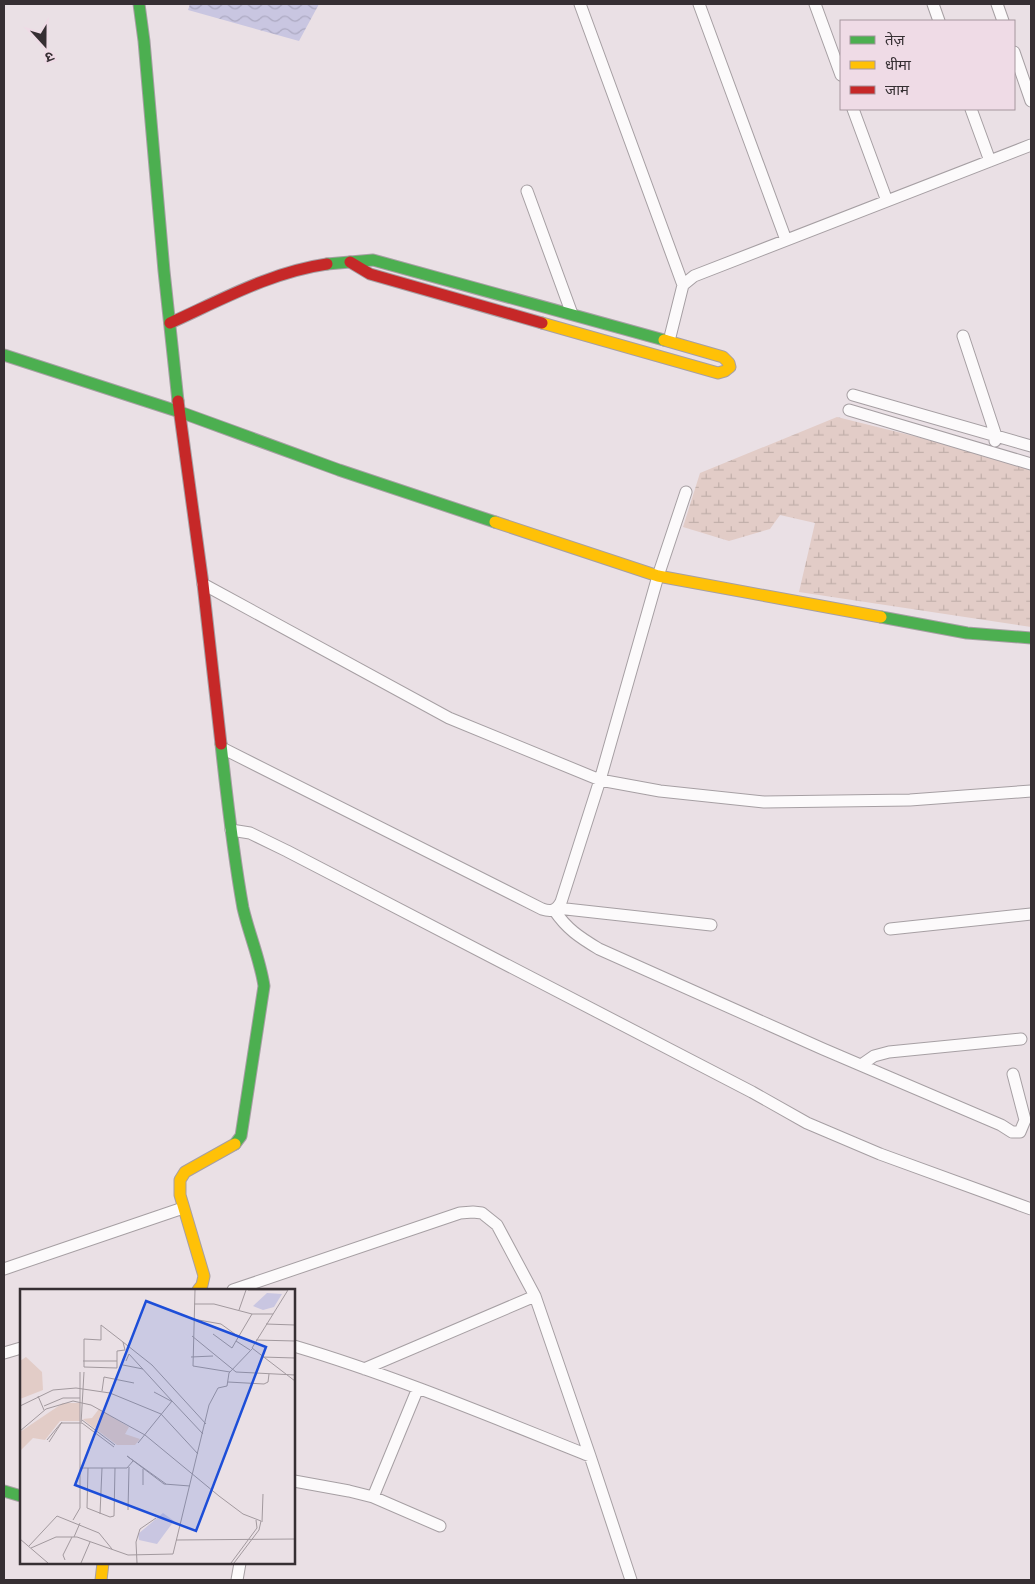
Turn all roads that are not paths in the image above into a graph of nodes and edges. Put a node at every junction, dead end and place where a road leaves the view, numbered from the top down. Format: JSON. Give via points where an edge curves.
{"nodes":[{"id":1,"x":139,"y":4,"type":"edge"},
{"id":2,"x":580,"y":4,"type":"edge"},
{"id":3,"x":699,"y":4,"type":"edge"},
{"id":4,"x":815,"y":4,"type":"edge"},
{"id":5,"x":933,"y":4,"type":"edge"},
{"id":6,"x":997,"y":4,"type":"edge"},
{"id":7,"x":939,"y":20,"type":"edge"},
{"id":8,"x":1003,"y":20,"type":"edge"},
{"id":9,"x":1015,"y":55,"type":"edge"},
{"id":10,"x":840,"y":72,"type":"edge"},
{"id":11,"x":1031,"y":101,"type":"edge"},
{"id":12,"x":854,"y":110,"type":"edge"},
{"id":13,"x":971,"y":110,"type":"edge"},
{"id":14,"x":1031,"y":145,"type":"edge"},
{"id":15,"x":990,"y":161,"type":"junction"},
{"id":16,"x":527,"y":191,"type":"dead end"},
{"id":17,"x":887,"y":201,"type":"junction"},
{"id":18,"x":786,"y":240,"type":"junction"},
{"id":19,"x":350,"y":262,"type":"junction"},
{"id":20,"x":683,"y":285,"type":"junction"},
{"id":21,"x":572,"y":314,"type":"junction"},
{"id":22,"x":170,"y":323,"type":"junction"},
{"id":23,"x":963,"y":336,"type":"dead end"},
{"id":24,"x":669,"y":341,"type":"junction"},
{"id":25,"x":4,"y":355,"type":"edge"},
{"id":26,"x":853,"y":395,"type":"dead end"},
{"id":27,"x":849,"y":410,"type":"dead end"},
{"id":28,"x":180,"y":412,"type":"junction"},
{"id":29,"x":996,"y":436,"type":"junction"},
{"id":30,"x":1031,"y":446,"type":"edge"},
{"id":31,"x":992,"y":452,"type":"junction"},
{"id":32,"x":1031,"y":464,"type":"edge"},
{"id":33,"x":686,"y":492,"type":"dead end"},
{"id":34,"x":658,"y":576,"type":"junction"},
{"id":35,"x":203,"y":584,"type":"junction"},
{"id":36,"x":1031,"y":638,"type":"edge"},
{"id":37,"x":222,"y":748,"type":"junction"},
{"id":38,"x":600,"y":780,"type":"junction"},
{"id":39,"x":1031,"y":791,"type":"edge"},
{"id":40,"x":231,"y":830,"type":"junction"},
{"id":41,"x":555,"y":909,"type":"junction"},
{"id":42,"x":1031,"y":914,"type":"edge"},
{"id":43,"x":712,"y":925,"type":"dead end"},
{"id":44,"x":890,"y":929,"type":"dead end"},
{"id":45,"x":1021,"y":1039,"type":"dead end"},
{"id":46,"x":861,"y":1065,"type":"junction"},
{"id":47,"x":1014,"y":1074,"type":"dead end"},
{"id":48,"x":183,"y":1208,"type":"junction"},
{"id":49,"x":1031,"y":1209,"type":"edge"},
{"id":50,"x":4,"y":1269,"type":"edge"},
{"id":51,"x":199,"y":1289,"type":"edge"},
{"id":52,"x":237,"y":1289,"type":"edge"},
{"id":53,"x":535,"y":1296,"type":"junction"},
{"id":54,"x":295,"y":1346,"type":"edge"},
{"id":55,"x":20,"y":1348,"type":"edge"},
{"id":56,"x":4,"y":1353,"type":"edge"},
{"id":57,"x":364,"y":1369,"type":"junction"},
{"id":58,"x":418,"y":1388,"type":"junction"},
{"id":59,"x":590,"y":1456,"type":"junction"},
{"id":60,"x":295,"y":1481,"type":"edge"},
{"id":61,"x":4,"y":1492,"type":"edge"},
{"id":62,"x":20,"y":1496,"type":"edge"},
{"id":63,"x":372,"y":1497,"type":"junction"},
{"id":64,"x":440,"y":1526,"type":"dead end"},
{"id":65,"x":103,"y":1564,"type":"edge"},
{"id":66,"x":240,"y":1564,"type":"edge"},
{"id":67,"x":101,"y":1580,"type":"edge"},
{"id":68,"x":237,"y":1580,"type":"edge"},
{"id":69,"x":631,"y":1580,"type":"edge"}],
"edges":[{"from":1,"to":22,"type":"street"},
{"from":2,"to":20,"type":"street"},
{"from":3,"to":18,"type":"street"},
{"from":4,"to":10,"type":"street"},
{"from":5,"to":7,"type":"street"},
{"from":6,"to":8,"type":"street"},
{"from":9,"to":11,"type":"street"},
{"from":12,"to":17,"type":"street"},
{"from":13,"to":15,"type":"street"},
{"from":14,"to":15,"type":"street"},
{"from":15,"to":17,"type":"street"},
{"from":16,"to":21,"type":"street"},
{"from":17,"to":18,"type":"street"},
{"from":18,"to":20,"type":"street","via":[[694,276]]},
{"from":19,"to":21,"type":"street","via":[[373,260]]},
{"from":19,"to":22,"type":"street","via":[[302,269],[257,284]]},
{"from":19,"to":24,"type":"street","via":[[370,274],[718,373],[730,367],[722,357]]},
{"from":20,"to":24,"type":"street"},
{"from":21,"to":24,"type":"street"},
{"from":22,"to":28,"type":"street"},
{"from":23,"to":29,"type":"street"},
{"from":25,"to":28,"type":"street"},
{"from":26,"to":29,"type":"street"},
{"from":27,"to":31,"type":"street"},
{"from":28,"to":34,"type":"street","via":[[339,470]]},
{"from":28,"to":35,"type":"street"},
{"from":29,"to":30,"type":"street"},
{"from":29,"to":31,"type":"street"},
{"from":31,"to":32,"type":"street"},
{"from":33,"to":34,"type":"street"},
{"from":34,"to":36,"type":"street","via":[[967,633]]},
{"from":34,"to":38,"type":"street"},
{"from":35,"to":37,"type":"street"},
{"from":35,"to":38,"type":"street","via":[[449,718]]},
{"from":37,"to":40,"type":"street"},
{"from":37,"to":41,"type":"street","via":[[542,909]]},
{"from":38,"to":39,"type":"street","via":[[660,791],[764,802],[910,800]]},
{"from":38,"to":41,"type":"street"},
{"from":40,"to":48,"type":"street","via":[[244,911],[264,978],[264,996],[241,1136],[237,1143],[185,1172],[179,1186]]},
{"from":40,"to":49,"type":"street","via":[[250,833],[287,851],[807,1123],[880,1154]]},
{"from":41,"to":43,"type":"street"},
{"from":41,"to":46,"type":"street","via":[[576,936],[599,948]]},
{"from":42,"to":44,"type":"street"},
{"from":45,"to":46,"type":"street","via":[[889,1052],[874,1056]]},
{"from":46,"to":47,"type":"street","via":[[1012,1132],[1020,1132],[1025,1120]]},
{"from":48,"to":50,"type":"street"},
{"from":48,"to":51,"type":"street","via":[[204,1276]]},
{"from":52,"to":53,"type":"street","via":[[472,1212],[482,1213],[497,1225]]},
{"from":53,"to":57,"type":"street"},
{"from":53,"to":59,"type":"street"},
{"from":54,"to":57,"type":"street"},
{"from":55,"to":56,"type":"street"},
{"from":57,"to":58,"type":"street"},
{"from":58,"to":59,"type":"street"},
{"from":58,"to":63,"type":"street"},
{"from":59,"to":69,"type":"street"},
{"from":60,"to":63,"type":"street"},
{"from":61,"to":62,"type":"street"},
{"from":63,"to":64,"type":"street"},
{"from":65,"to":67,"type":"street"},
{"from":66,"to":68,"type":"street"}]}
